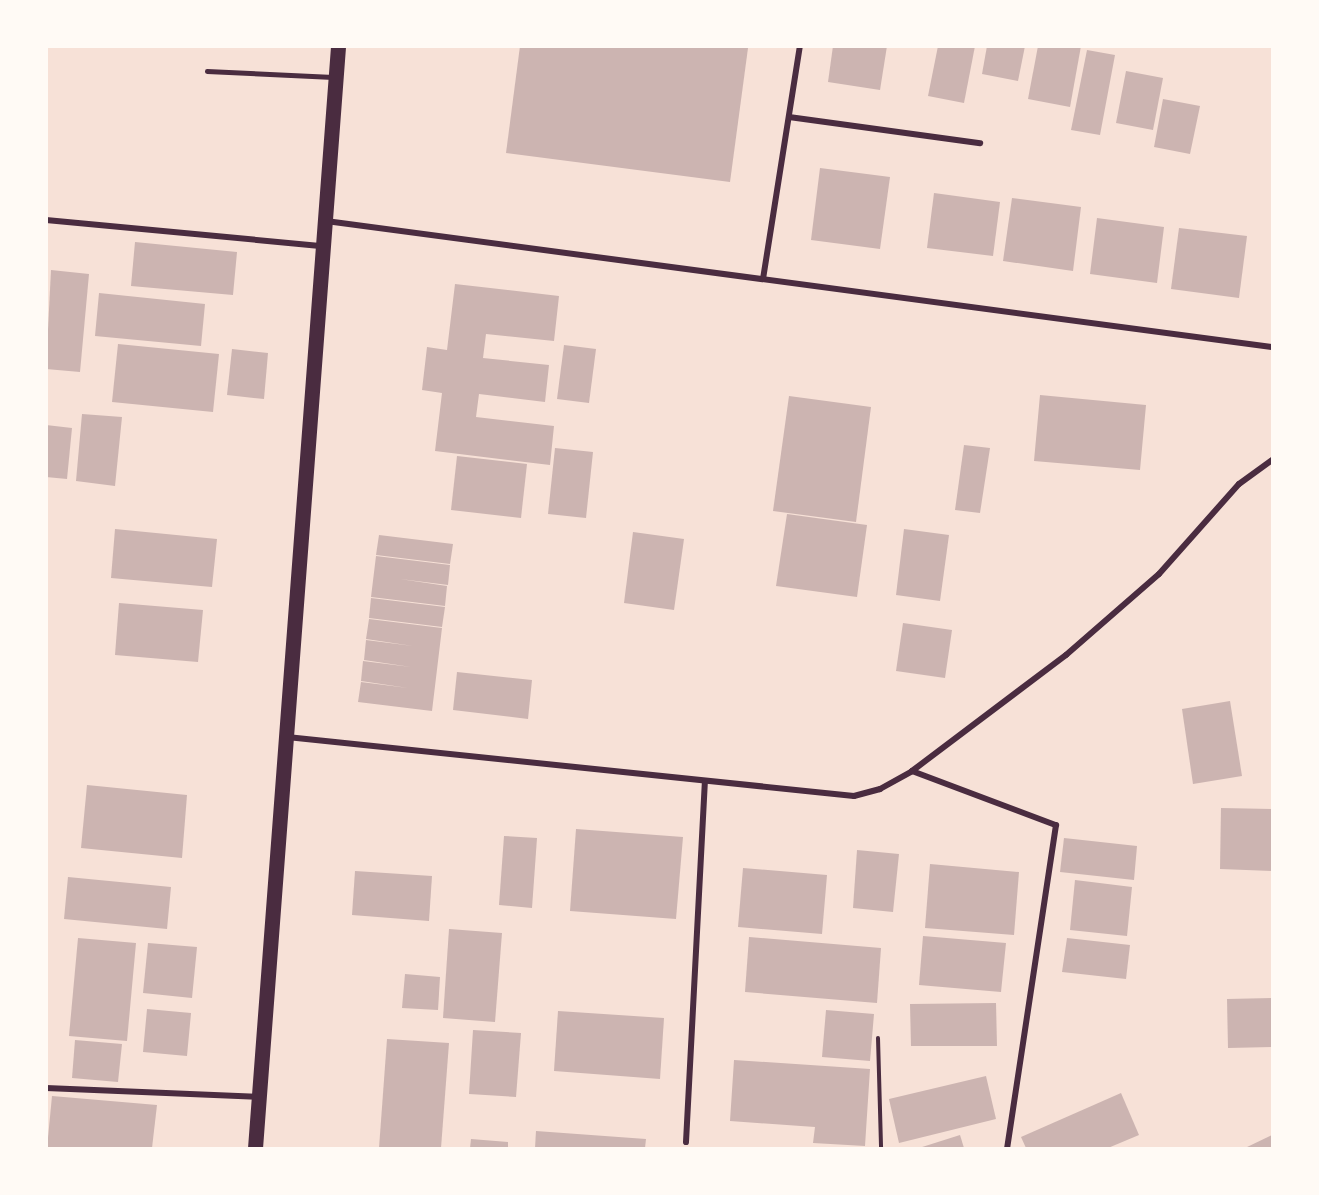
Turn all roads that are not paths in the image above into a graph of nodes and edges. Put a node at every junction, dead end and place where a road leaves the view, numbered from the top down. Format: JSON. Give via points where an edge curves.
{"nodes":[{"id":1,"x":338,"y":46,"type":"edge"},
{"id":2,"x":800,"y":46,"type":"edge"},
{"id":3,"x":207,"y":71,"type":"dead end"},
{"id":4,"x":335,"y":77,"type":"junction"},
{"id":5,"x":789,"y":117,"type":"junction"},
{"id":6,"x":980,"y":143,"type":"dead end"},
{"id":7,"x":46,"y":220,"type":"edge"},
{"id":8,"x":325,"y":221,"type":"junction"},
{"id":9,"x":323,"y":246,"type":"junction"},
{"id":10,"x":763,"y":279,"type":"junction"},
{"id":11,"x":1272,"y":347,"type":"edge"},
{"id":12,"x":1272,"y":460,"type":"edge"},
{"id":13,"x":287,"y":736,"type":"junction"},
{"id":14,"x":912,"y":771,"type":"junction"},
{"id":15,"x":705,"y":781,"type":"junction"},
{"id":16,"x":46,"y":1088,"type":"edge"},
{"id":17,"x":260,"y":1097,"type":"junction"},
{"id":18,"x":686,"y":1142,"type":"dead end"},
{"id":19,"x":255,"y":1149,"type":"edge"},
{"id":20,"x":1007,"y":1149,"type":"edge"}],
"edges":[{"from":1,"to":4,"type":"main road"},
{"from":2,"to":5,"type":"street"},
{"from":3,"to":4,"type":"lane"},
{"from":4,"to":8,"type":"main road"},
{"from":5,"to":6,"type":"street"},
{"from":5,"to":10,"type":"street"},
{"from":7,"to":9,"type":"street"},
{"from":8,"to":9,"type":"main road"},
{"from":8,"to":10,"type":"street"},
{"from":9,"to":13,"type":"main road"},
{"from":10,"to":11,"type":"street"},
{"from":12,"to":14,"type":"street","via":[[1239,484],[1159,574],[1066,655]]},
{"from":13,"to":15,"type":"street"},
{"from":13,"to":17,"type":"main road"},
{"from":14,"to":15,"type":"street","via":[[854,796]]},
{"from":14,"to":20,"type":"street","via":[[1056,825]]},
{"from":15,"to":18,"type":"street"},
{"from":16,"to":17,"type":"street"},
{"from":17,"to":19,"type":"main road"}]}
